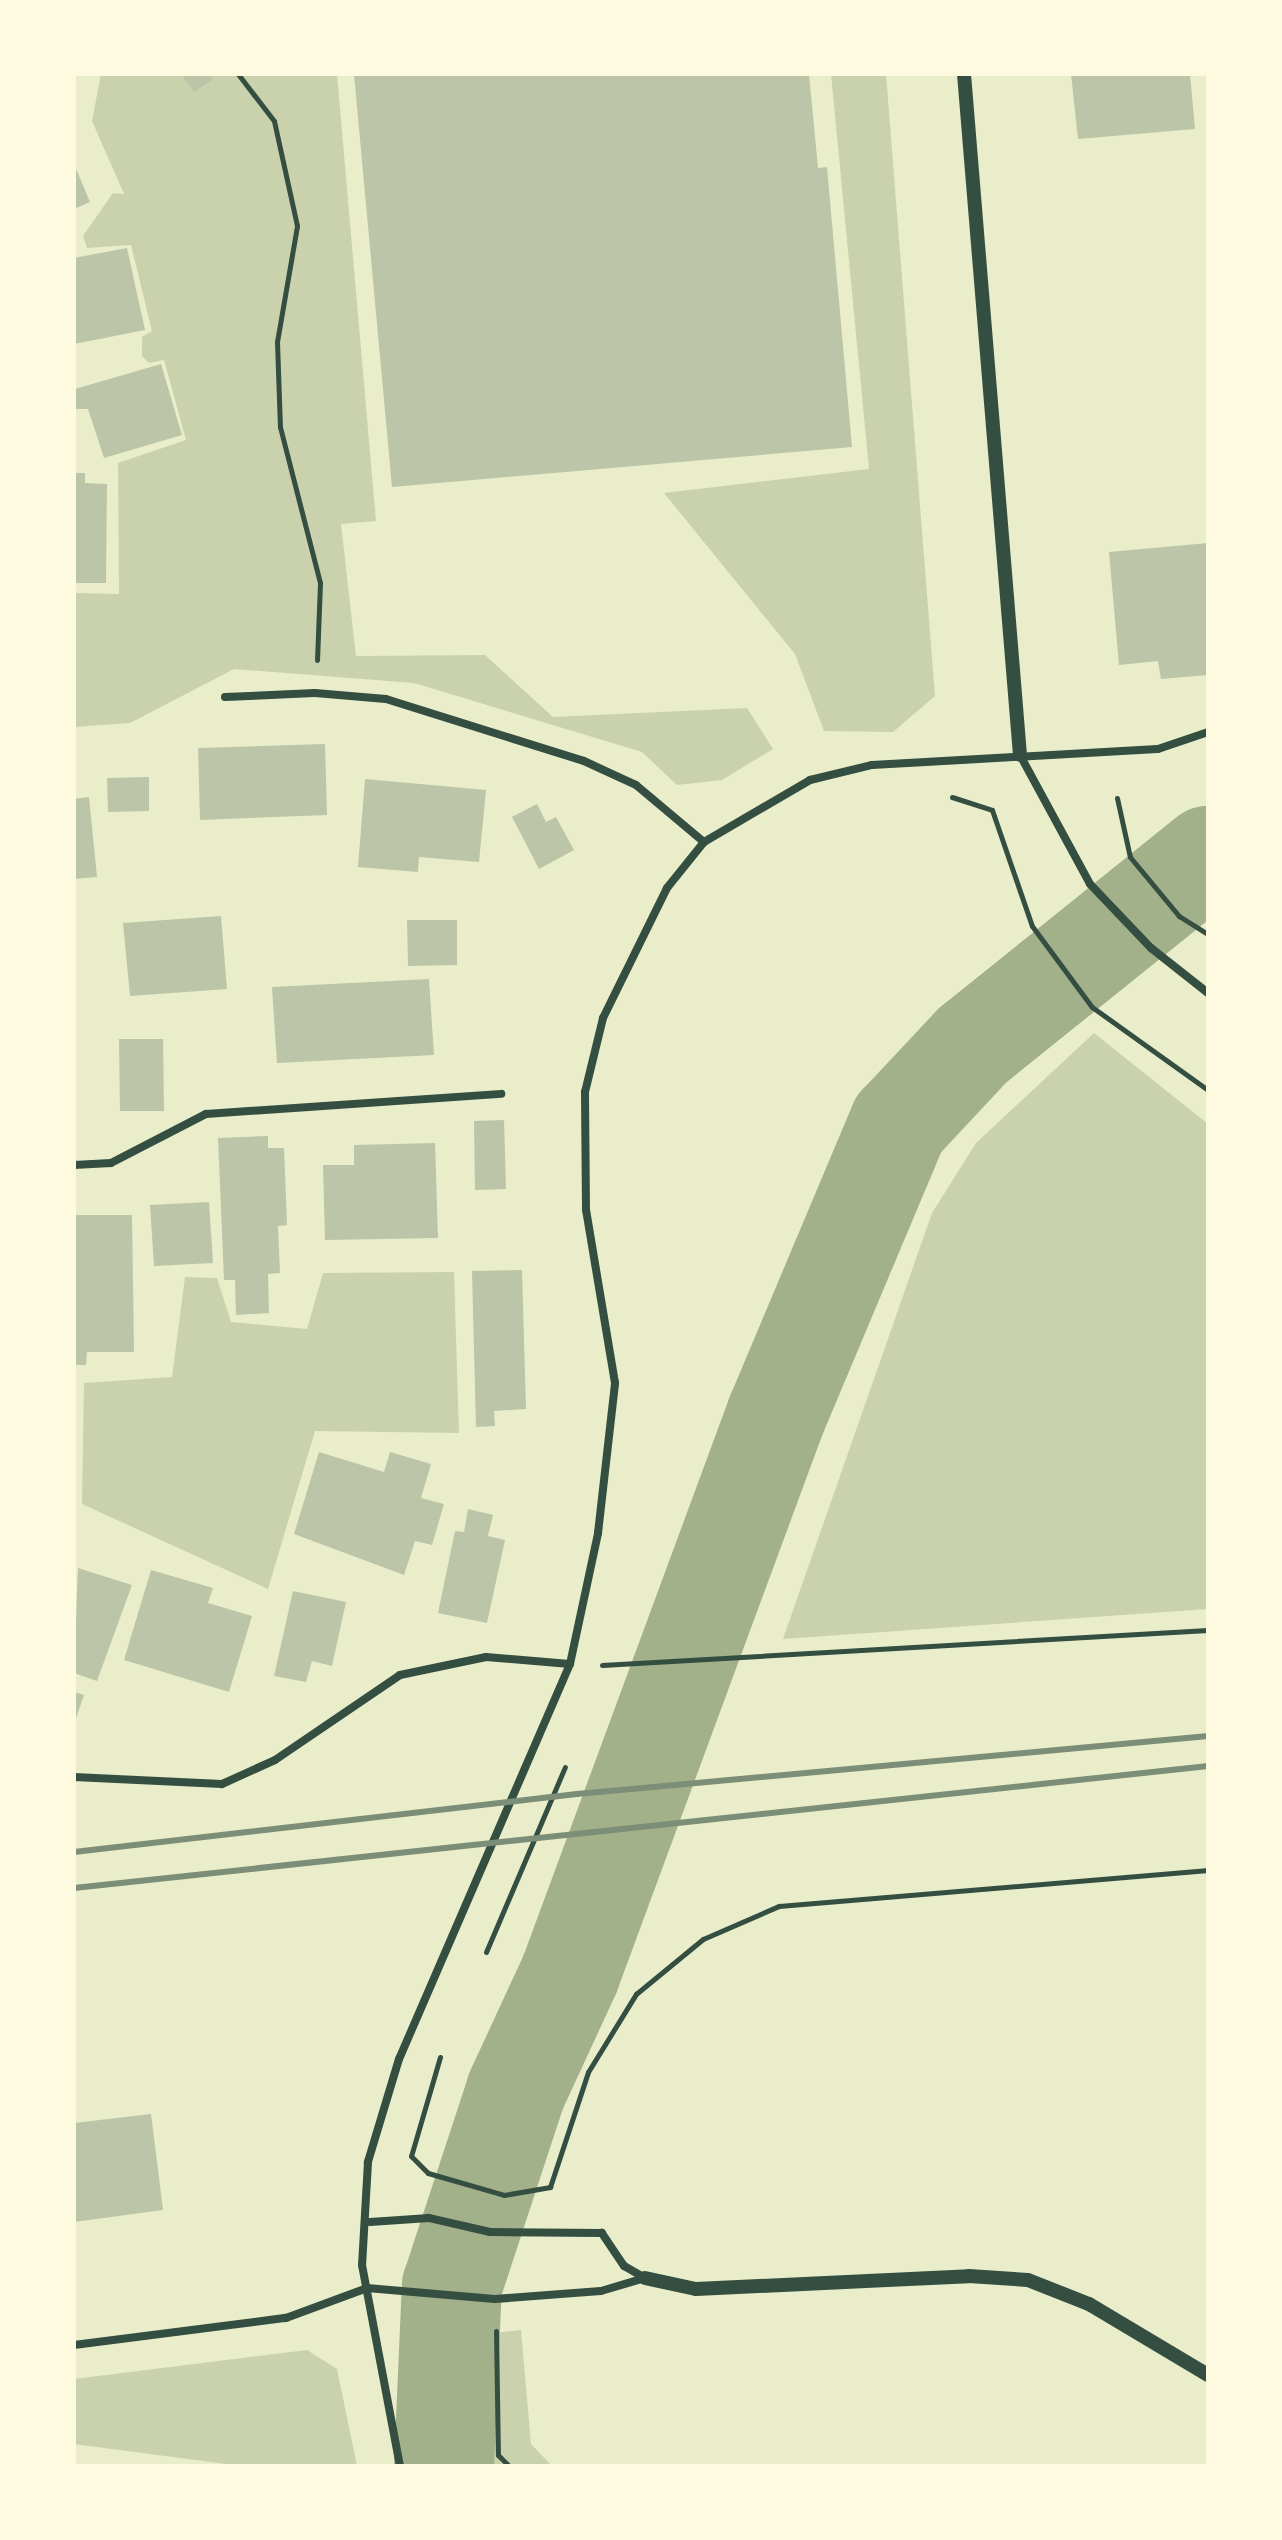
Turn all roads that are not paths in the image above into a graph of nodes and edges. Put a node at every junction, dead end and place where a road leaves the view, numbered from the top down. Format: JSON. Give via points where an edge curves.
{"nodes":[{"id":1,"x":964,"y":74,"type":"edge"},
{"id":2,"x":225,"y":697,"type":"dead end"},
{"id":3,"x":1208,"y":732,"type":"edge"},
{"id":4,"x":1020,"y":755,"type":"junction"},
{"id":5,"x":704,"y":842,"type":"junction"},
{"id":6,"x":1208,"y":993,"type":"edge"},
{"id":7,"x":501,"y":1094,"type":"dead end"},
{"id":8,"x":74,"y":1165,"type":"edge"},
{"id":9,"x":570,"y":1664,"type":"junction"},
{"id":10,"x":74,"y":1777,"type":"edge"},
{"id":11,"x":370,"y":2222,"type":"junction"},
{"id":12,"x":645,"y":2278,"type":"junction"},
{"id":13,"x":367,"y":2288,"type":"junction"},
{"id":14,"x":74,"y":2345,"type":"edge"},
{"id":15,"x":1208,"y":2375,"type":"edge"},
{"id":16,"x":400,"y":2466,"type":"edge"}],
"edges":[{"from":1,"to":4,"type":"street"},
{"from":2,"to":5,"type":"street","via":[[315,693],[386,699],[584,761],[636,785]]},
{"from":3,"to":4,"type":"street","via":[[1158,749]]},
{"from":4,"to":5,"type":"street","via":[[872,765],[810,780]]},
{"from":4,"to":6,"type":"street","via":[[1090,884],[1151,948]]},
{"from":5,"to":9,"type":"street","via":[[634,947],[603,1018],[585,1092],[586,1210],[615,1383],[601,1517]]},
{"from":7,"to":8,"type":"street","via":[[206,1114],[111,1163]]},
{"from":9,"to":10,"type":"street","via":[[486,1657],[400,1675],[275,1760],[222,1784]]},
{"from":9,"to":11,"type":"street","via":[[399,2059],[368,2162]]},
{"from":11,"to":12,"type":"street","via":[[429,2218],[490,2232],[602,2233],[624,2266]]},
{"from":11,"to":13,"type":"street","via":[[362,2265]]},
{"from":12,"to":13,"type":"street","via":[[601,2291],[495,2299]]},
{"from":12,"to":15,"type":"street","via":[[696,2289],[969,2276],[1028,2280],[1089,2304]]},
{"from":13,"to":14,"type":"street","via":[[286,2318]]},
{"from":13,"to":16,"type":"street"}]}
